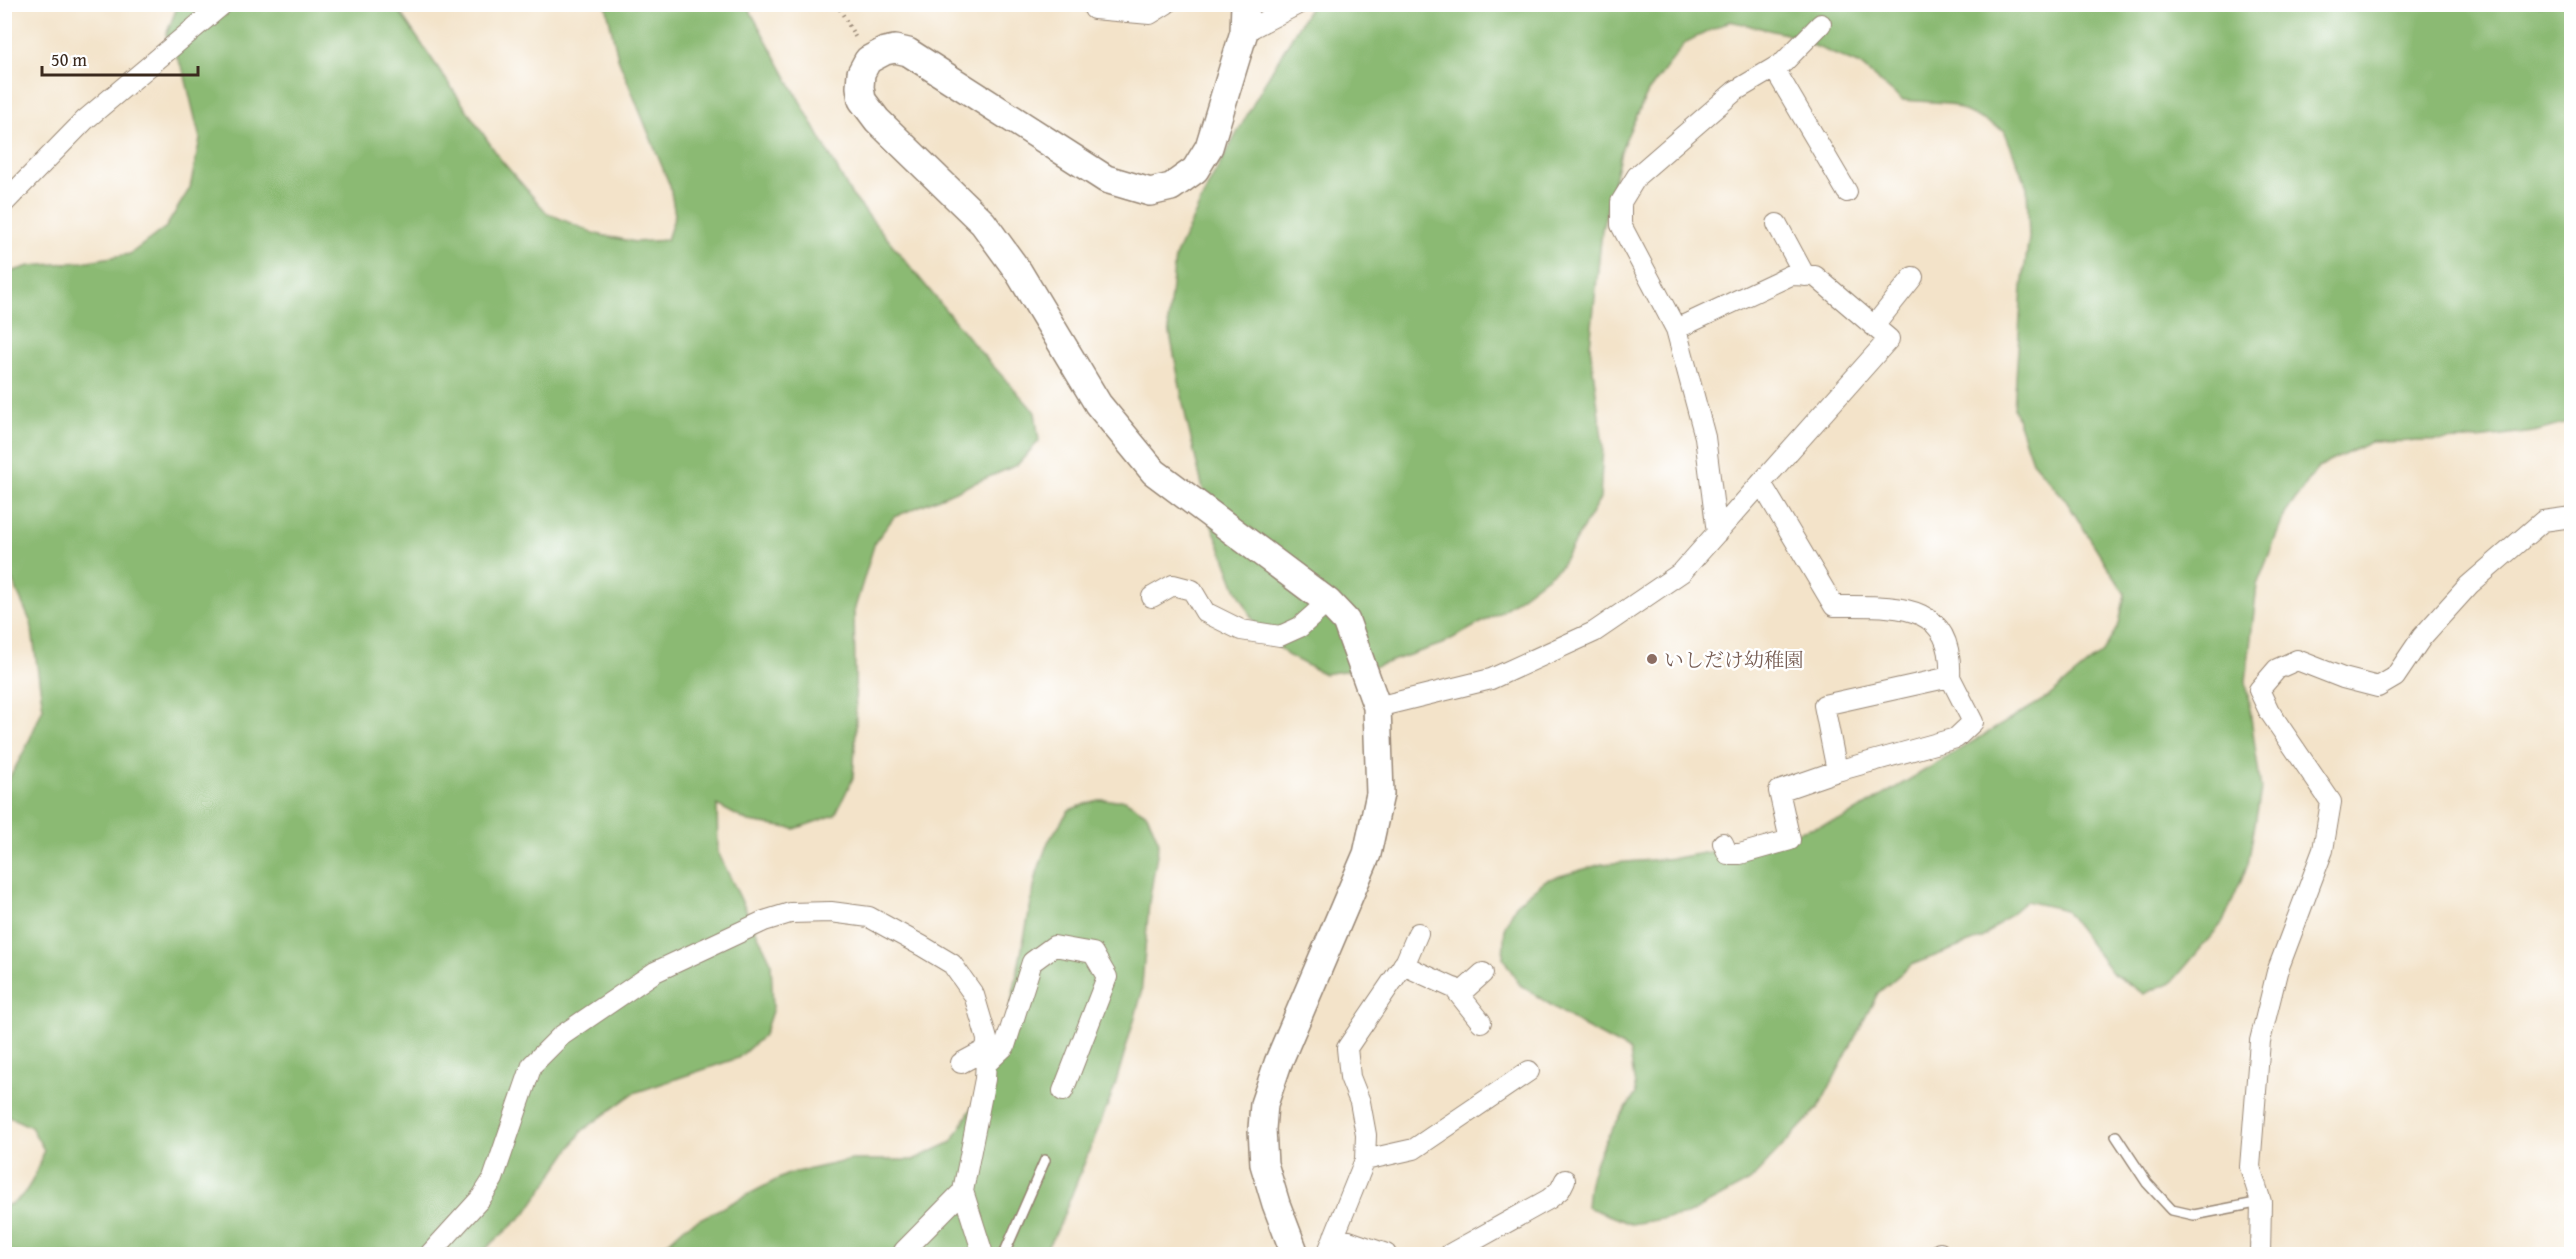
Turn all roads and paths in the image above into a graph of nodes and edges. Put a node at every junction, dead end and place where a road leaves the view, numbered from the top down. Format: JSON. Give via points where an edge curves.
{"nodes":[{"id":1,"x":223,"y":4,"type":"edge"},
{"id":2,"x":837,"y":4,"type":"edge"},
{"id":3,"x":1166,"y":4,"type":"edge"},
{"id":4,"x":1245,"y":4,"type":"edge"},
{"id":5,"x":1298,"y":4,"type":"edge"},
{"id":6,"x":1094,"y":9,"type":"dead end"},
{"id":7,"x":1821,"y":24,"type":"dead end"},
{"id":8,"x":1244,"y":32,"type":"junction"},
{"id":9,"x":868,"y":60,"type":"junction"},
{"id":10,"x":1774,"y":68,"type":"junction"},
{"id":11,"x":1846,"y":192,"type":"dead end"},
{"id":12,"x":4,"y":203,"type":"edge"},
{"id":13,"x":1778,"y":224,"type":"dead end"},
{"id":14,"x":1805,"y":276,"type":"junction"},
{"id":15,"x":1913,"y":277,"type":"dead end"},
{"id":16,"x":1874,"y":326,"type":"junction"},
{"id":17,"x":1676,"y":329,"type":"junction"},
{"id":18,"x":1761,"y":483,"type":"junction"},
{"id":19,"x":2571,"y":517,"type":"edge"},
{"id":20,"x":1717,"y":532,"type":"junction"},
{"id":21,"x":1152,"y":597,"type":"dead end"},
{"id":22,"x":1328,"y":602,"type":"junction"},
{"id":23,"x":1950,"y":677,"type":"junction"},
{"id":24,"x":1377,"y":707,"type":"junction"},
{"id":25,"x":1837,"y":771,"type":"junction"},
{"id":26,"x":1723,"y":843,"type":"dead end"},
{"id":27,"x":1418,"y":933,"type":"dead end"},
{"id":28,"x":1403,"y":965,"type":"junction"},
{"id":29,"x":1483,"y":972,"type":"dead end"},
{"id":30,"x":1454,"y":988,"type":"junction"},
{"id":31,"x":1481,"y":1022,"type":"dead end"},
{"id":32,"x":986,"y":1057,"type":"junction"},
{"id":33,"x":961,"y":1063,"type":"dead end"},
{"id":34,"x":1529,"y":1071,"type":"dead end"},
{"id":35,"x":1063,"y":1091,"type":"dead end"},
{"id":36,"x":2116,"y":1136,"type":"dead end"},
{"id":37,"x":1045,"y":1160,"type":"dead end"},
{"id":38,"x":1365,"y":1160,"type":"junction"},
{"id":39,"x":1565,"y":1180,"type":"dead end"},
{"id":40,"x":963,"y":1191,"type":"junction"},
{"id":41,"x":2261,"y":1202,"type":"junction"},
{"id":42,"x":1334,"y":1236,"type":"junction"},
{"id":43,"x":904,"y":1251,"type":"dead end"},
{"id":44,"x":430,"y":1254,"type":"edge"},
{"id":45,"x":983,"y":1254,"type":"edge"},
{"id":46,"x":1004,"y":1254,"type":"edge"},
{"id":47,"x":1295,"y":1254,"type":"edge"},
{"id":48,"x":1327,"y":1254,"type":"edge"},
{"id":49,"x":1386,"y":1254,"type":"edge"},
{"id":50,"x":1450,"y":1254,"type":"edge"},
{"id":51,"x":2260,"y":1254,"type":"edge"}],
"edges":[{"from":1,"to":12,"type":"street","via":[[85,120]]},
{"from":2,"to":9,"type":"path"},
{"from":3,"to":6,"type":"street","via":[[1150,14]]},
{"from":4,"to":8,"type":"street"},
{"from":5,"to":8,"type":"street"},
{"from":7,"to":10,"type":"street"},
{"from":8,"to":9,"type":"street","via":[[1209,147],[1195,170],[1171,187],[1150,192],[1106,178],[908,52],[895,49]]},
{"from":9,"to":22,"type":"street","via":[[861,73],[862,100],[877,120],[983,223],[1018,271],[1098,404],[1154,472]]},
{"from":10,"to":11,"type":"street"},
{"from":10,"to":17,"type":"street","via":[[1735,91],[1637,177],[1621,202],[1621,225]]},
{"from":13,"to":14,"type":"street"},
{"from":14,"to":16,"type":"street","via":[[1815,276]]},
{"from":14,"to":17,"type":"street","via":[[1791,275]]},
{"from":15,"to":16,"type":"street"},
{"from":16,"to":18,"type":"street","via":[[1888,339]]},
{"from":17,"to":20,"type":"street","via":[[1704,437]]},
{"from":18,"to":20,"type":"street"},
{"from":18,"to":23,"type":"street","via":[[1834,606],[1901,607],[1927,616],[1940,629],[1951,661]]},
{"from":19,"to":41,"type":"street","via":[[2543,521],[2469,585],[2422,637],[2395,677],[2378,687],[2296,660],[2277,669],[2259,690],[2331,802],[2323,850],[2277,972],[2260,1041],[2250,1167]]},
{"from":20,"to":24,"type":"street","via":[[1682,573],[1594,632],[1491,679]]},
{"from":21,"to":22,"type":"street","via":[[1173,585],[1192,590],[1205,612],[1241,630],[1280,636],[1300,627]]},
{"from":22,"to":24,"type":"street","via":[[1346,621]]},
{"from":23,"to":25,"type":"street","via":[[1824,705]]},
{"from":23,"to":25,"type":"street","via":[[1973,722],[1956,738]]},
{"from":24,"to":47,"type":"street","via":[[1380,794],[1367,854],[1264,1104],[1264,1164]]},
{"from":25,"to":26,"type":"street","via":[[1779,791],[1790,840],[1740,854],[1728,854]]},
{"from":27,"to":28,"type":"street"},
{"from":28,"to":30,"type":"street"},
{"from":28,"to":38,"type":"street","via":[[1347,1048],[1350,1077],[1366,1135]]},
{"from":29,"to":30,"type":"street","via":[[1462,992]]},
{"from":30,"to":31,"type":"street"},
{"from":32,"to":33,"type":"street"},
{"from":32,"to":35,"type":"street","via":[[1005,1046],[1032,962],[1054,946],[1093,953],[1107,977]]},
{"from":32,"to":40,"type":"street"},
{"from":32,"to":44,"type":"street","via":[[987,1039],[974,995],[952,964],[869,917],[790,913],[764,921],[655,972],[561,1036],[532,1065],[493,1179],[481,1198]]},
{"from":34,"to":38,"type":"street","via":[[1414,1149]]},
{"from":36,"to":41,"type":"lane","via":[[2147,1183],[2172,1210],[2194,1215]]},
{"from":37,"to":46,"type":"lane"},
{"from":38,"to":42,"type":"street"},
{"from":39,"to":50,"type":"street","via":[[1550,1199]]},
{"from":40,"to":43,"type":"street"},
{"from":40,"to":45,"type":"street"},
{"from":41,"to":51,"type":"street"},
{"from":42,"to":48,"type":"street"},
{"from":42,"to":49,"type":"street"}]}
